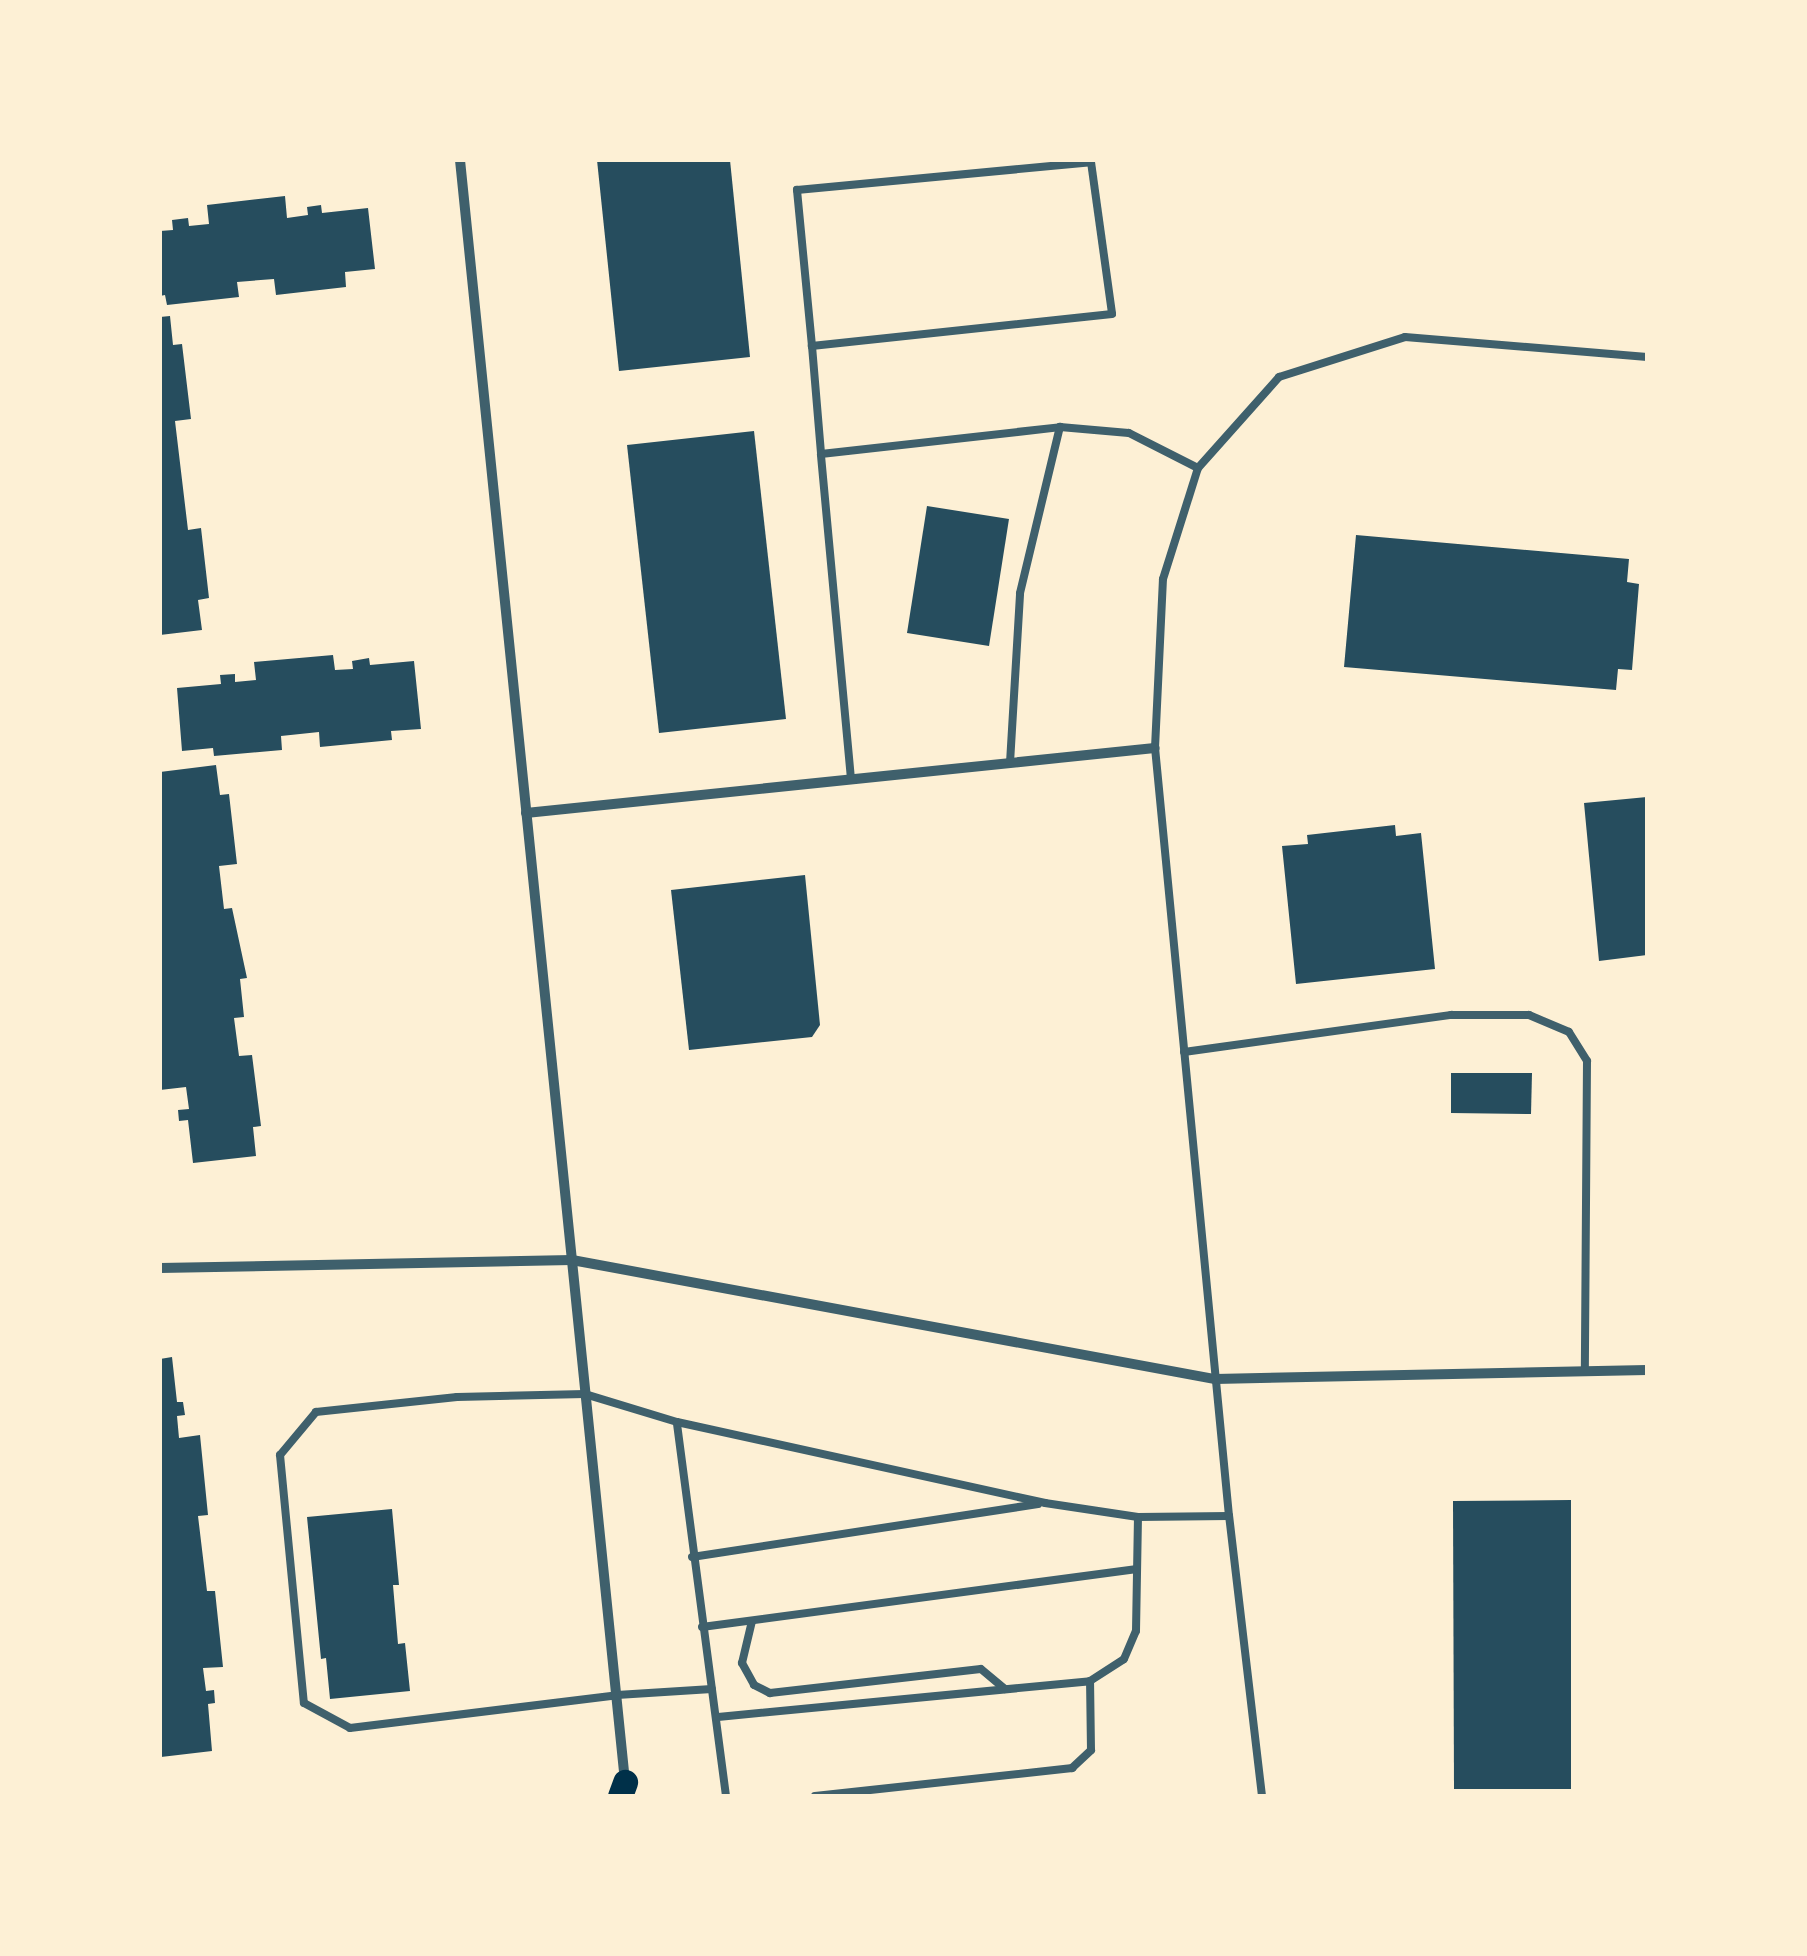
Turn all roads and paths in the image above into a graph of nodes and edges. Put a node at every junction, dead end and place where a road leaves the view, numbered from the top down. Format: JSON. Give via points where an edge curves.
{"nodes":[{"id":1,"x":460,"y":160,"type":"edge"},
{"id":2,"x":812,"y":346,"type":"junction"},
{"id":3,"x":1647,"y":356,"type":"edge"},
{"id":4,"x":1060,"y":427,"type":"junction"},
{"id":5,"x":821,"y":454,"type":"junction"},
{"id":6,"x":1198,"y":468,"type":"junction"},
{"id":7,"x":1155,"y":748,"type":"junction"},
{"id":8,"x":1010,"y":762,"type":"junction"},
{"id":9,"x":851,"y":779,"type":"junction"},
{"id":10,"x":526,"y":813,"type":"junction"},
{"id":11,"x":1184,"y":1052,"type":"junction"},
{"id":12,"x":572,"y":1260,"type":"junction"},
{"id":13,"x":160,"y":1268,"type":"edge"},
{"id":14,"x":1647,"y":1370,"type":"edge"},
{"id":15,"x":1585,"y":1372,"type":"junction"},
{"id":16,"x":1216,"y":1379,"type":"junction"},
{"id":17,"x":586,"y":1394,"type":"junction"},
{"id":18,"x":676,"y":1422,"type":"junction"},
{"id":19,"x":1046,"y":1503,"type":"junction"},
{"id":20,"x":1228,"y":1516,"type":"junction"},
{"id":21,"x":1138,"y":1517,"type":"junction"},
{"id":22,"x":692,"y":1558,"type":"junction"},
{"id":23,"x":1135,"y":1570,"type":"junction"},
{"id":24,"x":752,"y":1621,"type":"junction"},
{"id":25,"x":702,"y":1628,"type":"junction"},
{"id":26,"x":1090,"y":1681,"type":"junction"},
{"id":27,"x":712,"y":1689,"type":"junction"},
{"id":28,"x":1006,"y":1689,"type":"junction"},
{"id":29,"x":618,"y":1695,"type":"junction"},
{"id":30,"x":718,"y":1717,"type":"junction"},
{"id":31,"x":624,"y":1791,"type":"edge"},
{"id":32,"x":726,"y":1796,"type":"edge"},
{"id":33,"x":816,"y":1796,"type":"edge"},
{"id":34,"x":1262,"y":1796,"type":"edge"}],
"edges":[{"from":1,"to":10,"type":"street"},
{"from":2,"to":2,"type":"lane","via":[[796,190],[1092,162],[1112,314]]},
{"from":2,"to":5,"type":"lane"},
{"from":3,"to":6,"type":"lane","via":[[1404,336],[1280,377]]},
{"from":4,"to":5,"type":"lane"},
{"from":4,"to":6,"type":"lane","via":[[1128,433]]},
{"from":4,"to":8,"type":"lane","via":[[1020,593]]},
{"from":5,"to":9,"type":"lane"},
{"from":6,"to":7,"type":"lane","via":[[1163,579]]},
{"from":7,"to":8,"type":"street"},
{"from":7,"to":11,"type":"lane"},
{"from":8,"to":9,"type":"street"},
{"from":9,"to":10,"type":"street"},
{"from":10,"to":12,"type":"street"},
{"from":11,"to":15,"type":"lane","via":[[1451,1016],[1529,1015],[1569,1032],[1587,1061]]},
{"from":11,"to":16,"type":"lane"},
{"from":12,"to":13,"type":"street"},
{"from":12,"to":16,"type":"street"},
{"from":12,"to":17,"type":"street"},
{"from":14,"to":15,"type":"street"},
{"from":15,"to":16,"type":"street"},
{"from":16,"to":20,"type":"lane"},
{"from":17,"to":18,"type":"lane"},
{"from":17,"to":29,"type":"street"},
{"from":17,"to":29,"type":"lane","via":[[457,1397],[316,1412],[280,1455],[304,1702],[350,1728]]},
{"from":18,"to":19,"type":"lane"},
{"from":18,"to":22,"type":"lane"},
{"from":19,"to":21,"type":"lane"},
{"from":19,"to":22,"type":"lane"},
{"from":20,"to":21,"type":"lane"},
{"from":20,"to":34,"type":"lane"},
{"from":21,"to":23,"type":"lane"},
{"from":22,"to":25,"type":"lane"},
{"from":23,"to":24,"type":"lane"},
{"from":23,"to":26,"type":"lane","via":[[1136,1632],[1124,1659]]},
{"from":24,"to":25,"type":"lane"},
{"from":24,"to":28,"type":"lane","via":[[742,1664],[754,1685],[770,1692],[981,1669]]},
{"from":25,"to":27,"type":"lane"},
{"from":26,"to":28,"type":"lane"},
{"from":26,"to":33,"type":"lane","via":[[1091,1750],[1072,1768]]},
{"from":27,"to":29,"type":"lane"},
{"from":27,"to":30,"type":"lane"},
{"from":28,"to":30,"type":"lane"},
{"from":29,"to":31,"type":"street"},
{"from":30,"to":32,"type":"lane"}]}
